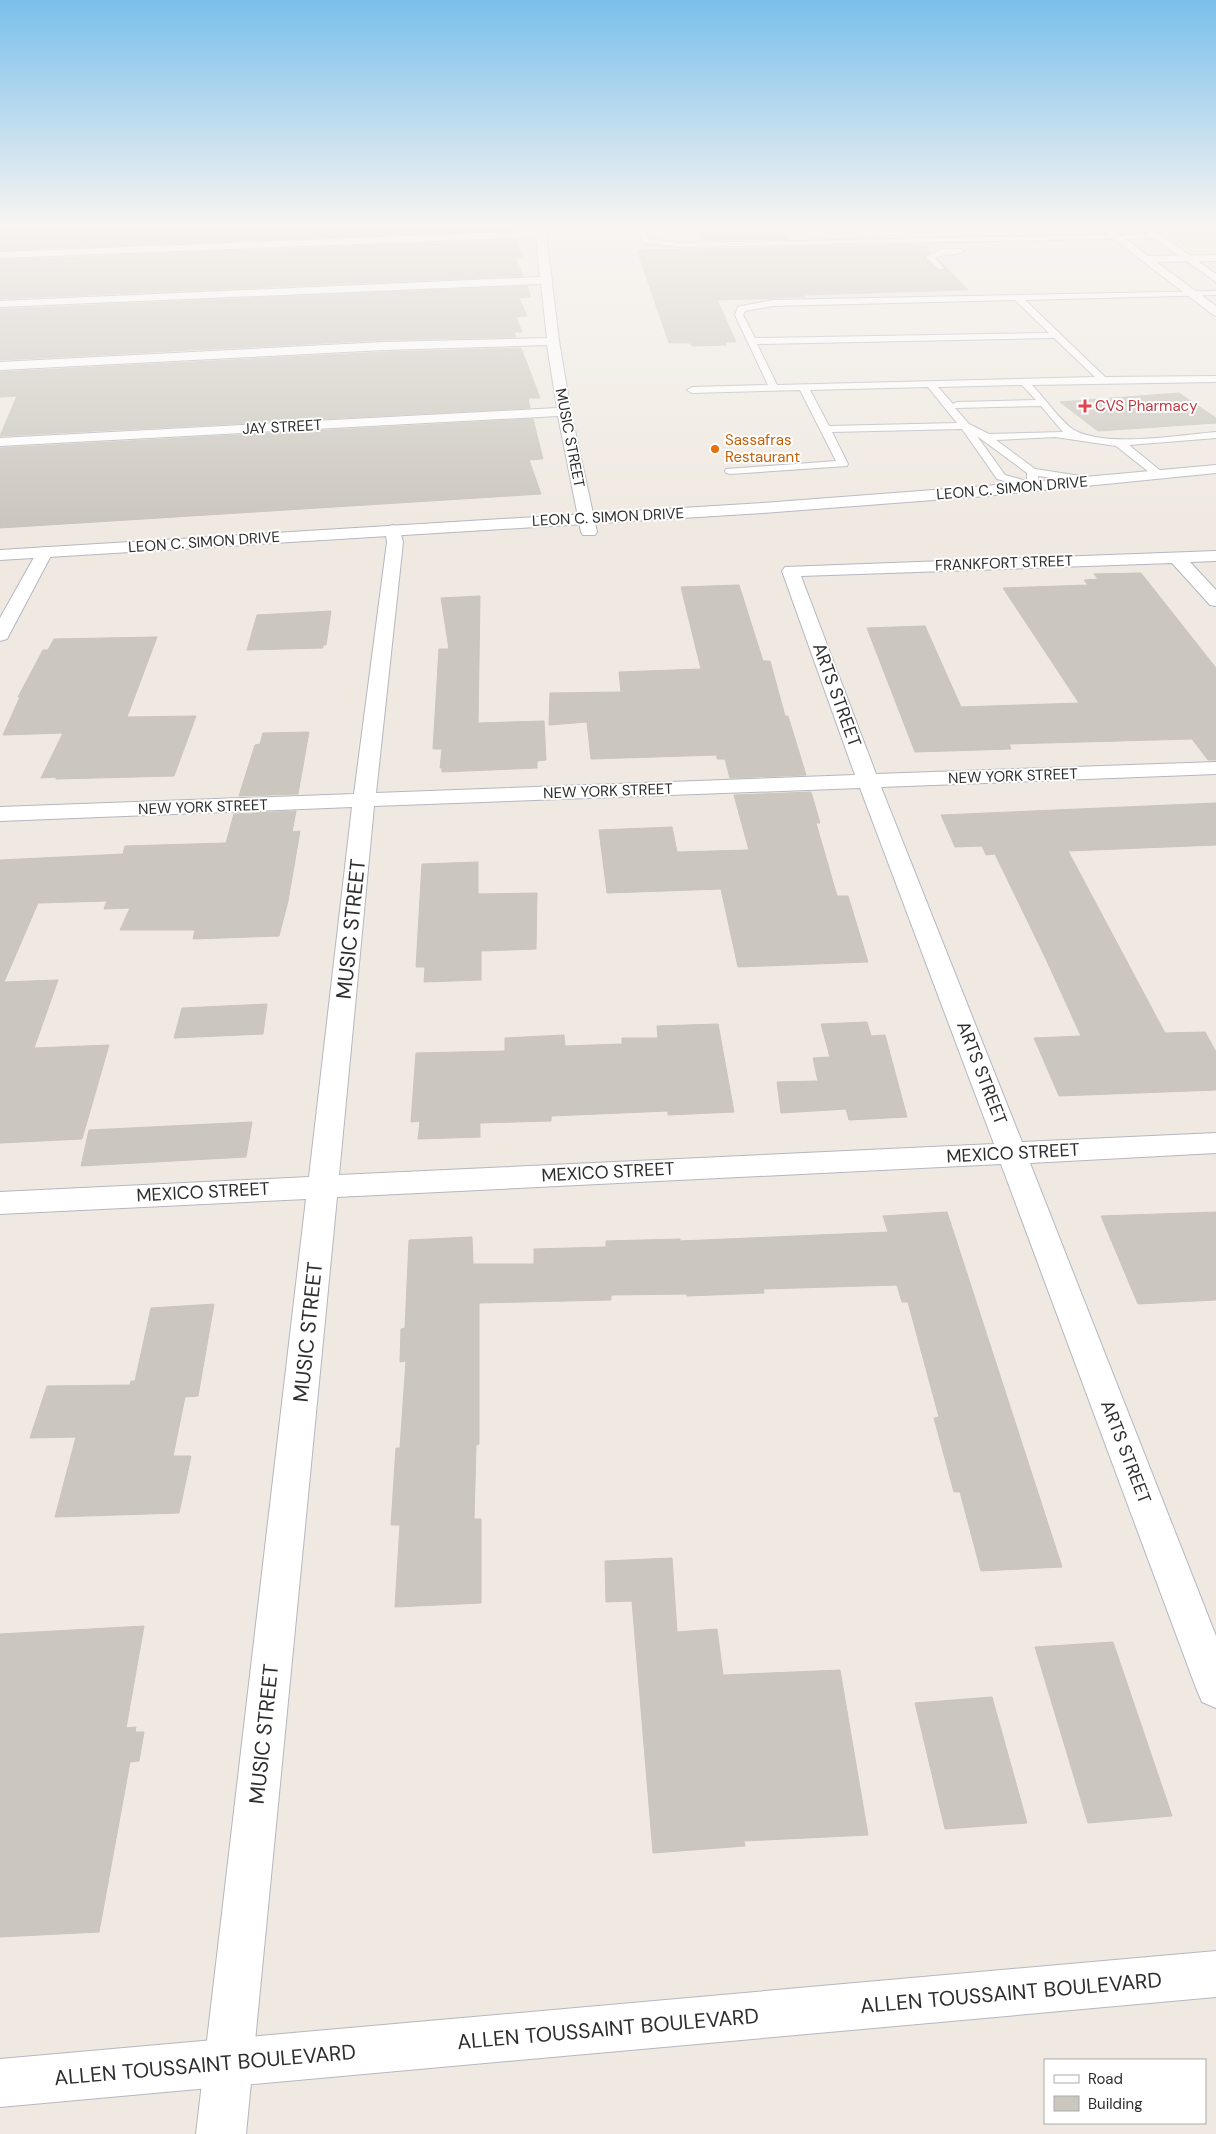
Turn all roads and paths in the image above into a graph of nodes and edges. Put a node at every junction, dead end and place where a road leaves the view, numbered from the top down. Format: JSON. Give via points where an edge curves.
{"nodes":[{"id":1,"x":551,"y":324,"type":"edge"},
{"id":2,"x":743,"y":324,"type":"edge"},
{"id":3,"x":1046,"y":324,"type":"edge"},
{"id":4,"x":1058,"y":335,"type":"junction"},
{"id":5,"x":553,"y":341,"type":"junction"},
{"id":6,"x":752,"y":341,"type":"junction"},
{"id":7,"x":0,"y":366,"type":"edge"},
{"id":8,"x":1216,"y":379,"type":"edge"},
{"id":9,"x":1103,"y":380,"type":"junction"},
{"id":10,"x":1025,"y":382,"type":"junction"},
{"id":11,"x":993,"y":383,"type":"junction"},
{"id":12,"x":931,"y":384,"type":"junction"},
{"id":13,"x":774,"y":388,"type":"junction"},
{"id":14,"x":804,"y":388,"type":"junction"},
{"id":15,"x":692,"y":390,"type":"dead end"},
{"id":16,"x":1042,"y":403,"type":"junction"},
{"id":17,"x":955,"y":408,"type":"junction"},
{"id":18,"x":564,"y":412,"type":"junction"},
{"id":19,"x":965,"y":426,"type":"junction"},
{"id":20,"x":824,"y":429,"type":"junction"},
{"id":21,"x":1216,"y":435,"type":"edge"},
{"id":22,"x":987,"y":436,"type":"junction"},
{"id":23,"x":1082,"y":437,"type":"junction"},
{"id":24,"x":0,"y":442,"type":"edge"},
{"id":25,"x":1119,"y":444,"type":"junction"},
{"id":26,"x":1216,"y":469,"type":"edge"},
{"id":27,"x":730,"y":471,"type":"dead end"},
{"id":28,"x":1158,"y":474,"type":"junction"},
{"id":29,"x":1002,"y":477,"type":"junction"},
{"id":30,"x":1032,"y":479,"type":"junction"},
{"id":31,"x":986,"y":491,"type":"junction"},
{"id":32,"x":929,"y":511,"type":"dead end"},
{"id":33,"x":588,"y":525,"type":"junction"},
{"id":34,"x":394,"y":536,"type":"junction"},
{"id":35,"x":0,"y":555,"type":"edge"},
{"id":36,"x":1216,"y":556,"type":"edge"},
{"id":37,"x":1176,"y":557,"type":"junction"},
{"id":38,"x":41,"y":560,"type":"junction"},
{"id":39,"x":0,"y":569,"type":"edge"},
{"id":40,"x":791,"y":570,"type":"joint"},
{"id":41,"x":1216,"y":601,"type":"edge"},
{"id":42,"x":0,"y":635,"type":"edge"},
{"id":43,"x":1216,"y":768,"type":"edge"},
{"id":44,"x":868,"y":781,"type":"junction"},
{"id":45,"x":364,"y":801,"type":"junction"},
{"id":46,"x":0,"y":814,"type":"edge"},
{"id":47,"x":1216,"y":1143,"type":"edge"},
{"id":48,"x":1012,"y":1153,"type":"junction"},
{"id":49,"x":323,"y":1186,"type":"junction"},
{"id":50,"x":0,"y":1203,"type":"edge"},
{"id":51,"x":1216,"y":1688,"type":"edge"},
{"id":52,"x":1216,"y":1974,"type":"edge"},
{"id":53,"x":228,"y":2064,"type":"junction"},
{"id":54,"x":0,"y":2083,"type":"edge"},
{"id":55,"x":221,"y":2134,"type":"edge"}],
"edges":[{"from":1,"to":5,"type":"street","name":"MUSIC STREET"},
{"from":2,"to":6,"type":"lane"},
{"from":3,"to":4,"type":"lane"},
{"from":4,"to":6,"type":"lane"},
{"from":4,"to":9,"type":"lane"},
{"from":5,"to":7,"type":"street","via":[[384,346]]},
{"from":5,"to":18,"type":"street","name":"MUSIC STREET"},
{"from":6,"to":13,"type":"lane"},
{"from":8,"to":9,"type":"lane"},
{"from":9,"to":10,"type":"lane"},
{"from":10,"to":11,"type":"lane"},
{"from":10,"to":16,"type":"lane"},
{"from":11,"to":12,"type":"lane"},
{"from":11,"to":17,"type":"lane","via":[[971,389]]},
{"from":12,"to":14,"type":"lane"},
{"from":12,"to":17,"type":"lane"},
{"from":13,"to":14,"type":"lane"},
{"from":13,"to":15,"type":"lane"},
{"from":14,"to":20,"type":"lane"},
{"from":16,"to":17,"type":"lane"},
{"from":16,"to":23,"type":"lane","via":[[1069,432]]},
{"from":17,"to":19,"type":"lane"},
{"from":18,"to":24,"type":"street","name":"JAY STREET"},
{"from":18,"to":33,"type":"street","name":"MUSIC STREET"},
{"from":19,"to":20,"type":"lane"},
{"from":19,"to":22,"type":"lane"},
{"from":19,"to":29,"type":"lane"},
{"from":20,"to":27,"type":"lane","via":[[843,464]]},
{"from":21,"to":25,"type":"lane"},
{"from":22,"to":23,"type":"lane","via":[[1056,434]]},
{"from":22,"to":30,"type":"lane"},
{"from":23,"to":25,"type":"lane"},
{"from":25,"to":28,"type":"lane"},
{"from":26,"to":28,"type":"street","name":"LEON C. SIMON DRIVE"},
{"from":28,"to":30,"type":"street","name":"LEON C. SIMON DRIVE","via":[[1096,488]]},
{"from":29,"to":30,"type":"lane"},
{"from":29,"to":31,"type":"lane"},
{"from":30,"to":31,"type":"street","name":"LEON C. SIMON DRIVE"},
{"from":30,"to":32,"type":"street","via":[[1028,493]]},
{"from":31,"to":33,"type":"street","name":"LEON C. SIMON DRIVE","via":[[769,518]]},
{"from":33,"to":34,"type":"street","name":"LEON C. SIMON DRIVE"},
{"from":34,"to":38,"type":"street","name":"LEON C. SIMON DRIVE"},
{"from":34,"to":45,"type":"street","name":"MUSIC STREET"},
{"from":35,"to":38,"type":"street","name":"LEON C. SIMON DRIVE"},
{"from":36,"to":37,"type":"street","name":"FRANKFORT STREET"},
{"from":37,"to":40,"type":"street","name":"FRANKFORT STREET"},
{"from":37,"to":41,"type":"street"},
{"from":38,"to":39,"type":"street","name":"LEON C. SIMON DRIVE"},
{"from":38,"to":42,"type":"street"},
{"from":40,"to":44,"type":"street","name":"ARTS STREET"},
{"from":43,"to":44,"type":"street","name":"NEW YORK STREET"},
{"from":44,"to":45,"type":"street","name":"NEW YORK STREET"},
{"from":44,"to":48,"type":"street","name":"ARTS STREET"},
{"from":45,"to":46,"type":"street","name":"NEW YORK STREET"},
{"from":45,"to":49,"type":"street","name":"MUSIC STREET"},
{"from":47,"to":48,"type":"street","name":"MEXICO STREET"},
{"from":48,"to":49,"type":"street","name":"MEXICO STREET"},
{"from":48,"to":51,"type":"street","name":"ARTS STREET"},
{"from":49,"to":50,"type":"street","name":"MEXICO STREET"},
{"from":49,"to":53,"type":"street","name":"MUSIC STREET"},
{"from":52,"to":53,"type":"street","name":"ALLEN TOUSSAINT BOULEVARD"},
{"from":53,"to":54,"type":"street","name":"ALLEN TOUSSAINT BOULEVARD"},
{"from":53,"to":55,"type":"street","name":"MUSIC STREET"}]}
